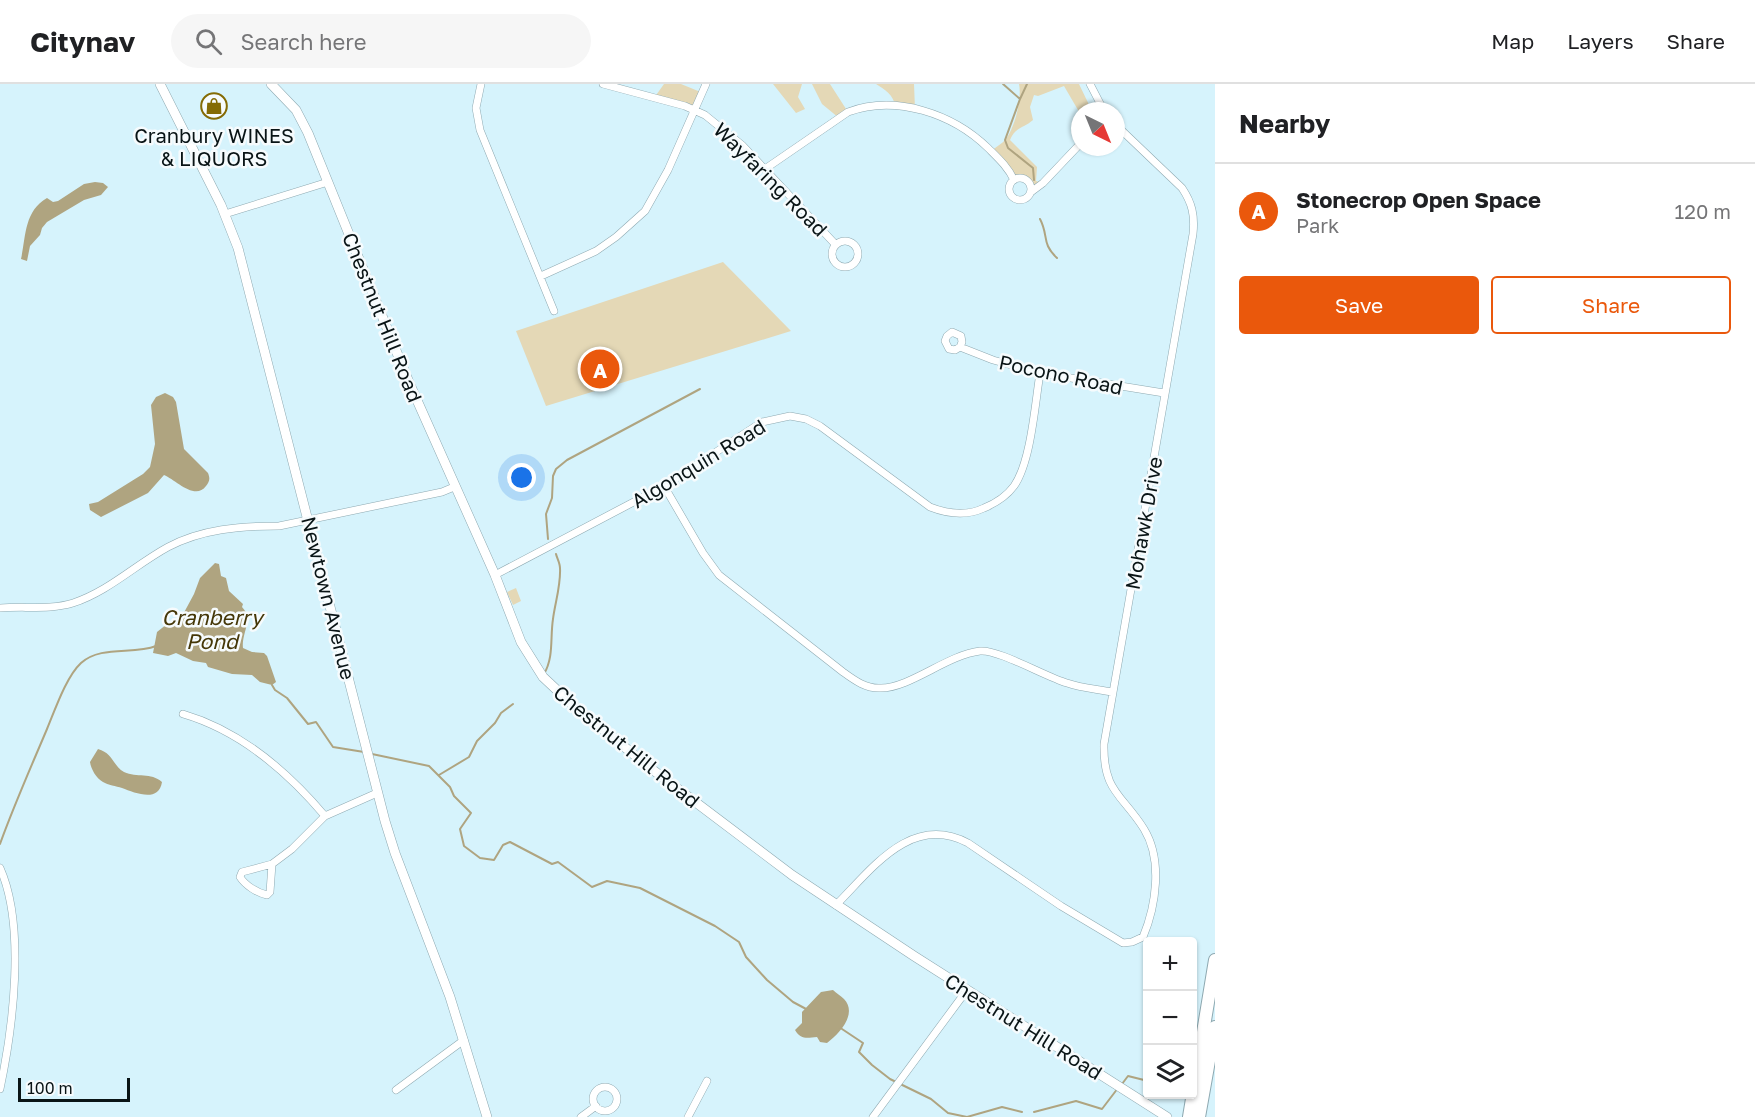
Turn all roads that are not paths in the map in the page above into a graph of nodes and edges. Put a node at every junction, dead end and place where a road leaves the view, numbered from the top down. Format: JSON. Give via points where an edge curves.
{"nodes":[{"id":1,"x":160,"y":84,"type":"edge"},
{"id":2,"x":271,"y":84,"type":"edge"},
{"id":3,"x":481,"y":84,"type":"edge"},
{"id":4,"x":603,"y":84,"type":"edge"},
{"id":5,"x":706,"y":84,"type":"edge"},
{"id":6,"x":1090,"y":84,"type":"edge"},
{"id":7,"x":1099,"y":102,"type":"edge"},
{"id":8,"x":696,"y":110,"type":"junction"},
{"id":9,"x":1125,"y":134,"type":"edge"},
{"id":10,"x":1071,"y":154,"type":"edge"},
{"id":11,"x":765,"y":170,"type":"junction"},
{"id":12,"x":1014,"y":180,"type":"junction"},
{"id":13,"x":328,"y":182,"type":"junction"},
{"id":14,"x":1031,"y":192,"type":"junction"},
{"id":15,"x":225,"y":214,"type":"junction"},
{"id":16,"x":836,"y":245,"type":"dead end"},
{"id":17,"x":541,"y":276,"type":"junction"},
{"id":18,"x":554,"y":311,"type":"dead end"},
{"id":19,"x":960,"y":347,"type":"dead end"},
{"id":20,"x":1040,"y":374,"type":"junction"},
{"id":21,"x":1164,"y":393,"type":"junction"},
{"id":22,"x":664,"y":486,"type":"junction"},
{"id":23,"x":454,"y":487,"type":"junction"},
{"id":24,"x":308,"y":520,"type":"junction"},
{"id":25,"x":495,"y":575,"type":"junction"},
{"id":26,"x":0,"y":608,"type":"edge"},
{"id":27,"x":1112,"y":692,"type":"junction"},
{"id":28,"x":183,"y":714,"type":"dead end"},
{"id":29,"x":378,"y":793,"type":"junction"},
{"id":30,"x":325,"y":816,"type":"junction"},
{"id":31,"x":272,"y":864,"type":"junction"},
{"id":32,"x":0,"y":868,"type":"edge"},
{"id":33,"x":836,"y":905,"type":"junction"},
{"id":34,"x":1215,"y":960,"type":"edge"},
{"id":35,"x":967,"y":990,"type":"junction"},
{"id":36,"x":1215,"y":1027,"type":"edge"},
{"id":37,"x":464,"y":1040,"type":"junction"},
{"id":38,"x":707,"y":1081,"type":"dead end"},
{"id":39,"x":0,"y":1089,"type":"edge"},
{"id":40,"x":396,"y":1090,"type":"dead end"},
{"id":41,"x":596,"y":1106,"type":"dead end"},
{"id":42,"x":1192,"y":1116,"type":"edge"},
{"id":43,"x":487,"y":1117,"type":"edge"},
{"id":44,"x":581,"y":1117,"type":"edge"},
{"id":45,"x":688,"y":1117,"type":"edge"},
{"id":46,"x":873,"y":1117,"type":"edge"},
{"id":47,"x":1167,"y":1117,"type":"edge"}],
"edges":[{"from":1,"to":15,"type":"main road","name":"Newtown Avenue"},
{"from":2,"to":13,"type":"main road","name":"Chestnut Hill Road","via":[[303,122]]},
{"from":3,"to":17,"type":"street","via":[[476,108],[480,130]]},
{"from":4,"to":8,"type":"street","name":"Wayfaring Road"},
{"from":5,"to":8,"type":"street"},
{"from":6,"to":7,"type":"street"},
{"from":8,"to":11,"type":"street","name":"Wayfaring Road","via":[[730,134]]},
{"from":8,"to":17,"type":"street","via":[[645,211],[596,251]]},
{"from":9,"to":21,"type":"street","name":"Mohawk Drive","via":[[1182,188],[1194,213]]},
{"from":10,"to":14,"type":"street"},
{"from":11,"to":12,"type":"street","via":[[848,112],[878,105],[915,109],[961,126],[1007,167]]},
{"from":11,"to":16,"type":"street","name":"Wayfaring Road"},
{"from":12,"to":14,"type":"street","via":[[1028,181]]},
{"from":12,"to":14,"type":"street","via":[[1009,190],[1013,197],[1023,200]]},
{"from":13,"to":15,"type":"street"},
{"from":13,"to":23,"type":"main road","name":"Chestnut Hill Road"},
{"from":15,"to":24,"type":"main road","name":"Newtown Avenue","via":[[241,260]]},
{"from":17,"to":18,"type":"street"},
{"from":19,"to":20,"type":"street","name":"Pocono Road"},
{"from":20,"to":21,"type":"street","name":"Pocono Road"},
{"from":20,"to":22,"type":"street","name":"Algonquin Road","via":[[1020,477],[1005,496],[978,511],[959,514],[930,507],[820,426],[790,416],[753,427]]},
{"from":21,"to":27,"type":"street","name":"Mohawk Drive"},
{"from":22,"to":25,"type":"street","name":"Algonquin Road"},
{"from":22,"to":27,"type":"street","via":[[719,575],[865,686],[895,686],[951,660],[983,651],[1068,684]]},
{"from":23,"to":24,"type":"street"},
{"from":23,"to":25,"type":"main road","name":"Chestnut Hill Road"},
{"from":24,"to":26,"type":"street","via":[[207,531],[166,548],[120,579],[74,602]]},
{"from":24,"to":29,"type":"main road","name":"Newtown Avenue"},
{"from":25,"to":33,"type":"main road","name":"Chestnut Hill Road","via":[[521,642],[536,668],[555,689],[675,787]]},
{"from":27,"to":33,"type":"street","name":"Mohawk Drive","via":[[1104,744],[1109,783],[1144,829],[1156,861],[1157,878],[1143,937],[1123,943],[1112,938],[975,847],[944,834],[925,834],[897,846]]},
{"from":28,"to":30,"type":"street","via":[[265,756]]},
{"from":29,"to":30,"type":"street"},
{"from":29,"to":37,"type":"main road","name":"Newtown Avenue","via":[[395,853]]},
{"from":30,"to":31,"type":"street"},
{"from":31,"to":31,"type":"street","via":[[267,895],[240,877],[242,872]]},
{"from":32,"to":39,"type":"street","via":[[10,899],[15,945],[10,1034]]},
{"from":33,"to":35,"type":"main road","name":"Chestnut Hill Road"},
{"from":34,"to":42,"type":"highway"},
{"from":35,"to":46,"type":"street"},
{"from":35,"to":47,"type":"main road","name":"Chestnut Hill Road"},
{"from":36,"to":42,"type":"highway"},
{"from":37,"to":40,"type":"street"},
{"from":37,"to":43,"type":"main road","name":"Newtown Avenue"},
{"from":38,"to":45,"type":"street"},
{"from":41,"to":44,"type":"street"}]}
